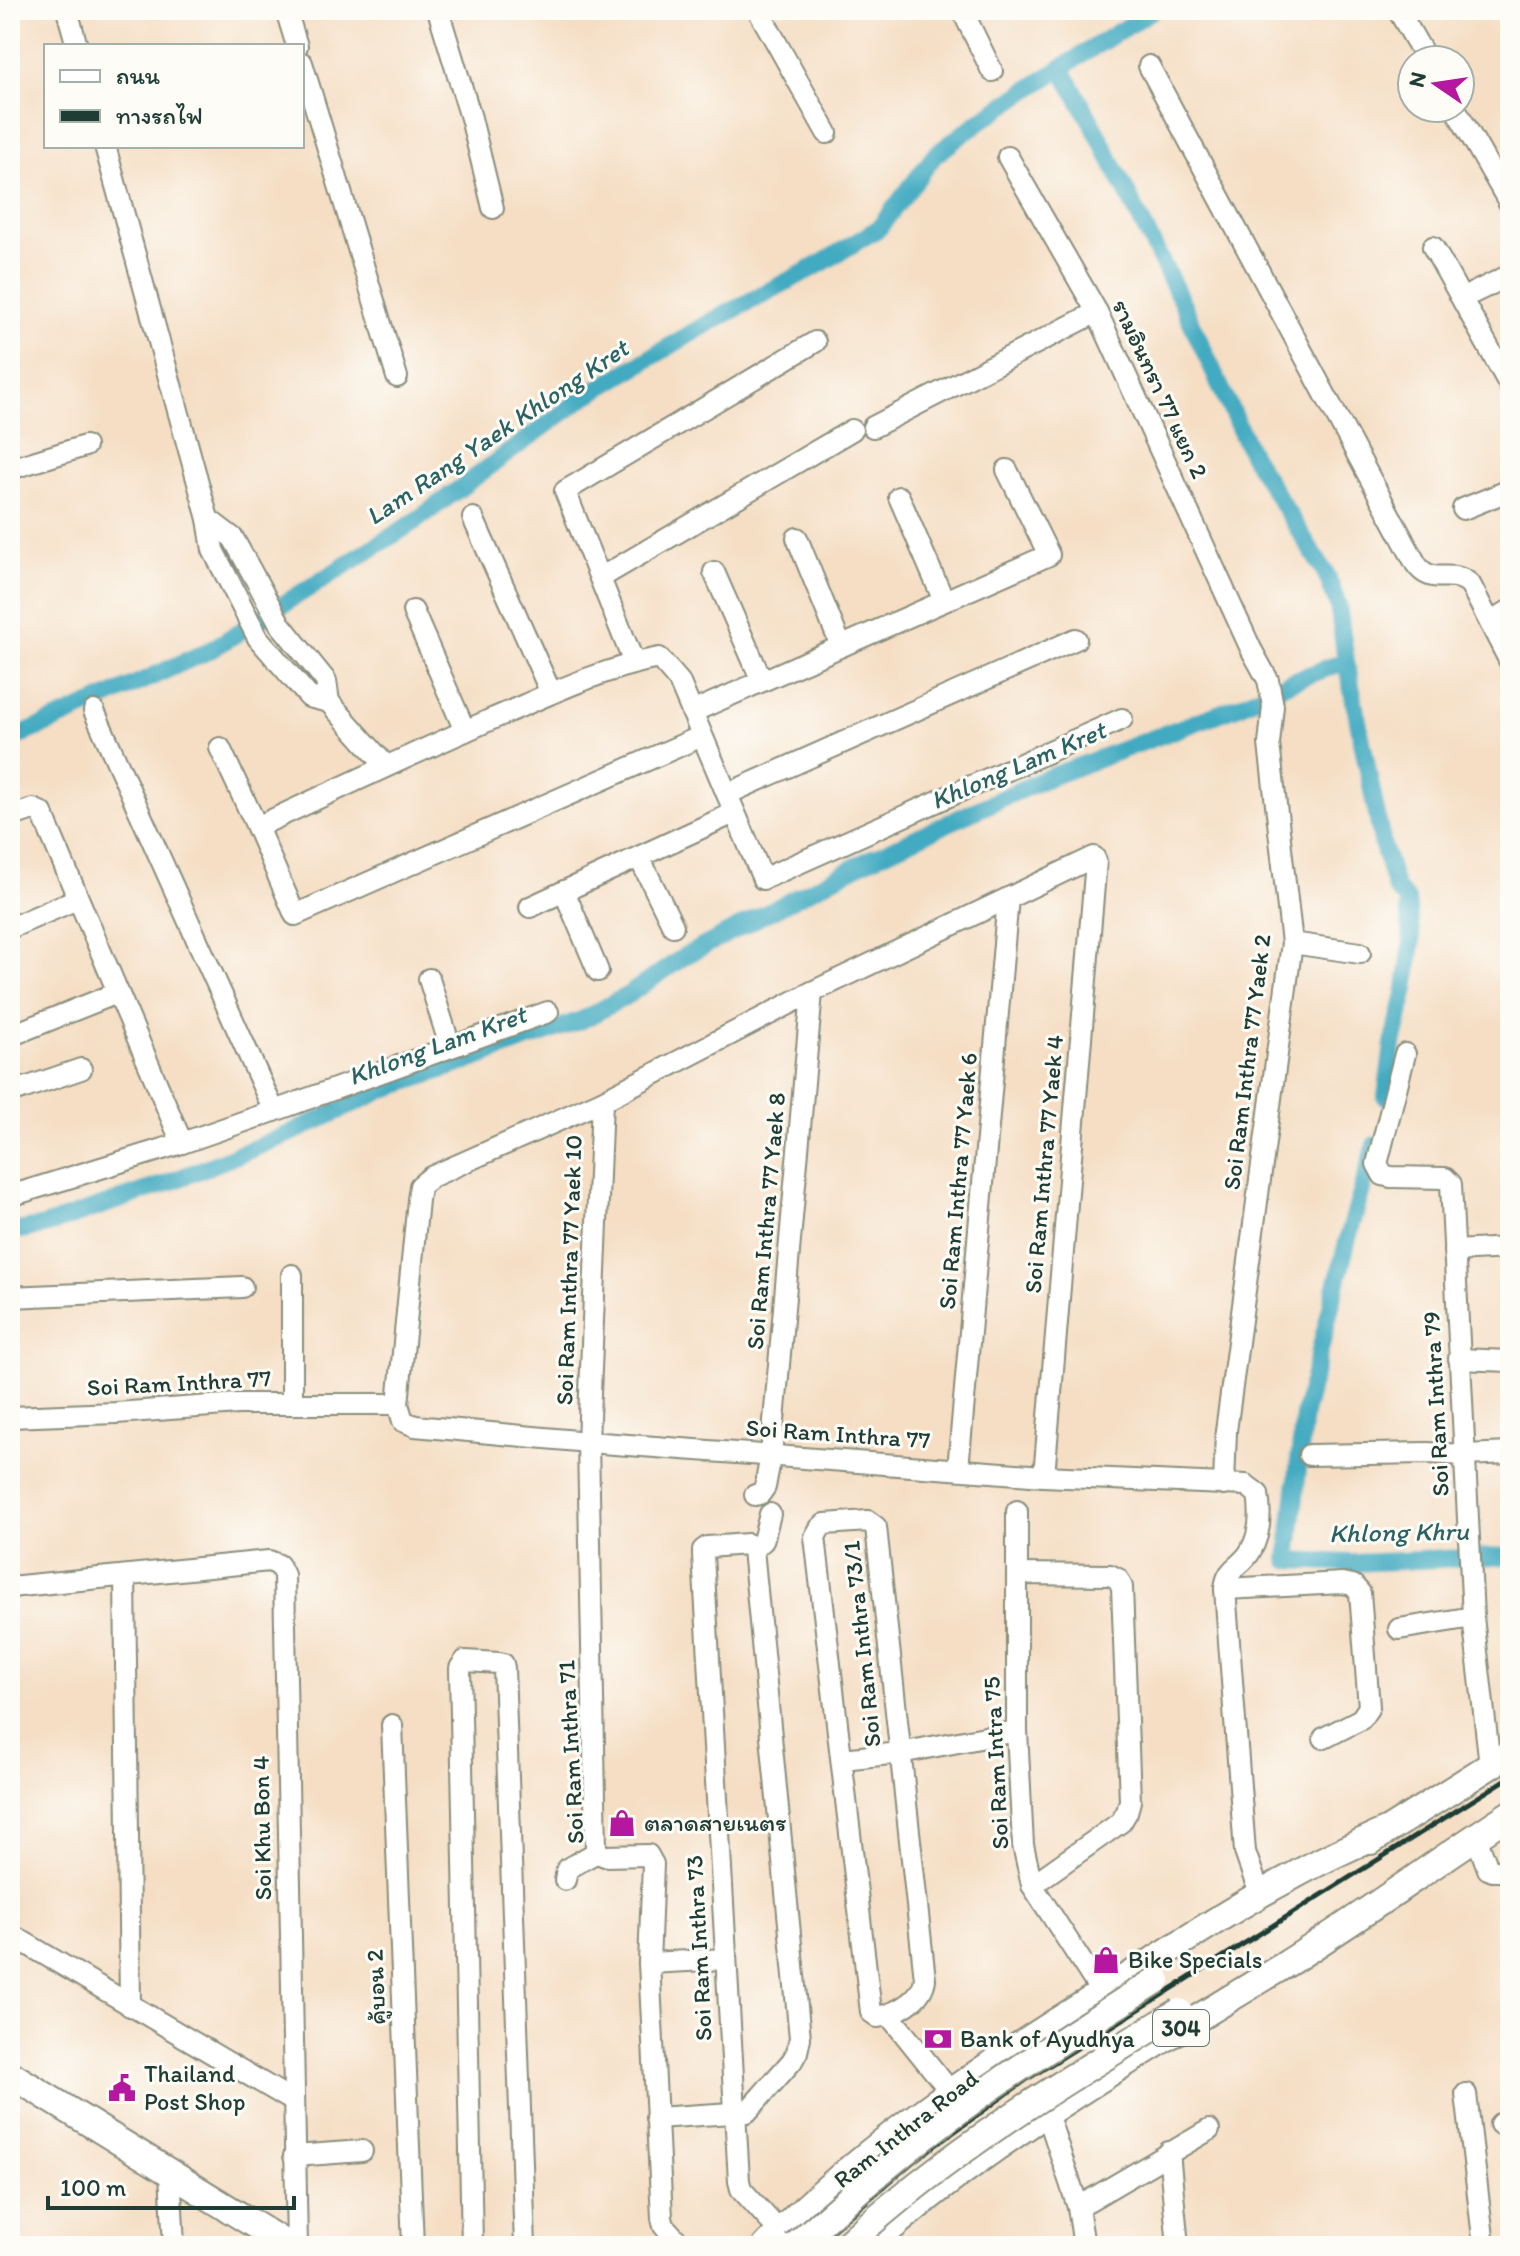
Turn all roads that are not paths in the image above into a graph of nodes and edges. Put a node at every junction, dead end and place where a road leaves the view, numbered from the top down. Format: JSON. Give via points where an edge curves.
{"nodes":[{"id":1,"x":67,"y":10,"type":"edge"},
{"id":2,"x":286,"y":10,"type":"edge"},
{"id":3,"x":438,"y":10,"type":"edge"},
{"id":4,"x":758,"y":10,"type":"edge"},
{"id":5,"x":962,"y":10,"type":"edge"},
{"id":6,"x":1398,"y":10,"type":"edge"},
{"id":7,"x":76,"y":44,"type":"edge"},
{"id":8,"x":296,"y":44,"type":"edge"},
{"id":9,"x":1418,"y":44,"type":"edge"},
{"id":10,"x":1149,"y":66,"type":"dead end"},
{"id":11,"x":304,"y":70,"type":"edge"},
{"id":12,"x":992,"y":71,"type":"dead end"},
{"id":13,"x":1464,"y":124,"type":"edge"},
{"id":14,"x":827,"y":133,"type":"dead end"},
{"id":15,"x":106,"y":148,"type":"edge"},
{"id":16,"x":1008,"y":157,"type":"dead end"},
{"id":17,"x":1510,"y":204,"type":"edge"},
{"id":18,"x":493,"y":208,"type":"dead end"},
{"id":19,"x":1433,"y":247,"type":"dead end"},
{"id":20,"x":1510,"y":275,"type":"edge"},
{"id":21,"x":1473,"y":293,"type":"dead end"},
{"id":22,"x":1097,"y":312,"type":"junction"},
{"id":23,"x":815,"y":342,"type":"dead end"},
{"id":24,"x":397,"y":377,"type":"dead end"},
{"id":25,"x":1510,"y":386,"type":"edge"},
{"id":26,"x":873,"y":427,"type":"dead end"},
{"id":27,"x":852,"y":430,"type":"dead end"},
{"id":28,"x":85,"y":446,"type":"dead end"},
{"id":29,"x":10,"y":469,"type":"edge"},
{"id":30,"x":1007,"y":470,"type":"dead end"},
{"id":31,"x":1510,"y":490,"type":"edge"},
{"id":32,"x":899,"y":497,"type":"dead end"},
{"id":33,"x":1463,"y":509,"type":"dead end"},
{"id":34,"x":473,"y":518,"type":"dead end"},
{"id":35,"x":208,"y":519,"type":"junction"},
{"id":36,"x":797,"y":538,"type":"dead end"},
{"id":37,"x":714,"y":572,"type":"dead end"},
{"id":38,"x":600,"y":578,"type":"junction"},
{"id":39,"x":944,"y":601,"type":"junction"},
{"id":40,"x":1510,"y":610,"type":"edge"},
{"id":41,"x":413,"y":611,"type":"dead end"},
{"id":42,"x":1490,"y":623,"type":"junction"},
{"id":43,"x":1076,"y":639,"type":"dead end"},
{"id":44,"x":841,"y":646,"type":"junction"},
{"id":45,"x":1510,"y":662,"type":"edge"},
{"id":46,"x":634,"y":663,"type":"junction"},
{"id":47,"x":1268,"y":680,"type":"joint"},
{"id":48,"x":762,"y":681,"type":"junction"},
{"id":49,"x":551,"y":693,"type":"junction"},
{"id":50,"x":329,"y":702,"type":"junction"},
{"id":51,"x":94,"y":711,"type":"dead end"},
{"id":52,"x":692,"y":712,"type":"junction"},
{"id":53,"x":1122,"y":719,"type":"dead end"},
{"id":54,"x":465,"y":731,"type":"junction"},
{"id":55,"x":702,"y":736,"type":"junction"},
{"id":56,"x":220,"y":748,"type":"dead end"},
{"id":57,"x":386,"y":766,"type":"junction"},
{"id":58,"x":730,"y":804,"type":"junction"},
{"id":59,"x":10,"y":817,"type":"edge"},
{"id":60,"x":257,"y":827,"type":"junction"},
{"id":61,"x":639,"y":857,"type":"junction"},
{"id":62,"x":564,"y":891,"type":"junction"},
{"id":63,"x":1008,"y":898,"type":"junction"},
{"id":64,"x":77,"y":899,"type":"junction"},
{"id":65,"x":530,"y":907,"type":"dead end"},
{"id":66,"x":673,"y":926,"type":"dead end"},
{"id":67,"x":10,"y":928,"type":"edge"},
{"id":68,"x":1292,"y":943,"type":"junction"},
{"id":69,"x":1360,"y":953,"type":"dead end"},
{"id":70,"x":598,"y":971,"type":"dead end"},
{"id":71,"x":429,"y":979,"type":"dead end"},
{"id":72,"x":812,"y":992,"type":"junction"},
{"id":73,"x":117,"y":993,"type":"junction"},
{"id":74,"x":548,"y":1012,"type":"dead end"},
{"id":75,"x":17,"y":1033,"type":"dead end"},
{"id":76,"x":450,"y":1046,"type":"junction"},
{"id":77,"x":1405,"y":1054,"type":"dead end"},
{"id":78,"x":81,"y":1069,"type":"dead end"},
{"id":79,"x":10,"y":1093,"type":"edge"},
{"id":80,"x":602,"y":1101,"type":"junction"},
{"id":81,"x":274,"y":1111,"type":"junction"},
{"id":82,"x":182,"y":1143,"type":"junction"},
{"id":83,"x":10,"y":1196,"type":"edge"},
{"id":84,"x":1510,"y":1248,"type":"edge"},
{"id":85,"x":1454,"y":1251,"type":"junction"},
{"id":86,"x":292,"y":1275,"type":"dead end"},
{"id":87,"x":242,"y":1287,"type":"dead end"},
{"id":88,"x":10,"y":1297,"type":"edge"},
{"id":89,"x":1459,"y":1359,"type":"junction"},
{"id":90,"x":1510,"y":1361,"type":"edge"},
{"id":91,"x":292,"y":1404,"type":"junction"},
{"id":92,"x":398,"y":1404,"type":"junction"},
{"id":93,"x":10,"y":1417,"type":"edge"},
{"id":94,"x":588,"y":1442,"type":"junction"},
{"id":95,"x":1510,"y":1453,"type":"edge"},
{"id":96,"x":771,"y":1455,"type":"junction"},
{"id":97,"x":1309,"y":1455,"type":"dead end"},
{"id":98,"x":1465,"y":1455,"type":"junction"},
{"id":99,"x":958,"y":1469,"type":"junction"},
{"id":100,"x":1044,"y":1476,"type":"junction"},
{"id":101,"x":1224,"y":1485,"type":"junction"},
{"id":102,"x":755,"y":1495,"type":"dead end"},
{"id":103,"x":1017,"y":1511,"type":"dead end"},
{"id":104,"x":770,"y":1514,"type":"dead end"},
{"id":105,"x":753,"y":1549,"type":"junction"},
{"id":106,"x":1018,"y":1574,"type":"junction"},
{"id":107,"x":125,"y":1576,"type":"junction"},
{"id":108,"x":10,"y":1587,"type":"edge"},
{"id":109,"x":1225,"y":1589,"type":"junction"},
{"id":110,"x":1473,"y":1617,"type":"junction"},
{"id":111,"x":1399,"y":1629,"type":"dead end"},
{"id":112,"x":392,"y":1725,"type":"dead end"},
{"id":113,"x":1017,"y":1731,"type":"junction"},
{"id":114,"x":1324,"y":1738,"type":"dead end"},
{"id":115,"x":900,"y":1753,"type":"junction"},
{"id":116,"x":842,"y":1759,"type":"junction"},
{"id":117,"x":1500,"y":1759,"type":"edge"},
{"id":118,"x":1510,"y":1814,"type":"edge"},
{"id":119,"x":1386,"y":1831,"type":"junction"},
{"id":120,"x":1476,"y":1836,"type":"junction"},
{"id":121,"x":597,"y":1852,"type":"junction"},
{"id":122,"x":1425,"y":1870,"type":"junction"},
{"id":123,"x":1510,"y":1871,"type":"edge"},
{"id":124,"x":565,"y":1880,"type":"dead end"},
{"id":125,"x":1032,"y":1885,"type":"junction"},
{"id":126,"x":1260,"y":1895,"type":"junction"},
{"id":127,"x":10,"y":1934,"type":"edge"},
{"id":128,"x":726,"y":1959,"type":"junction"},
{"id":129,"x":649,"y":1963,"type":"junction"},
{"id":130,"x":1102,"y":1993,"type":"junction"},
{"id":131,"x":130,"y":2006,"type":"junction"},
{"id":132,"x":889,"y":2015,"type":"junction"},
{"id":133,"x":10,"y":2074,"type":"edge"},
{"id":134,"x":950,"y":2091,"type":"junction"},
{"id":135,"x":1466,"y":2094,"type":"dead end"},
{"id":136,"x":293,"y":2101,"type":"junction"},
{"id":137,"x":1047,"y":2113,"type":"junction"},
{"id":138,"x":735,"y":2114,"type":"junction"},
{"id":139,"x":656,"y":2118,"type":"junction"},
{"id":140,"x":1209,"y":2130,"type":"dead end"},
{"id":141,"x":362,"y":2151,"type":"dead end"},
{"id":142,"x":1169,"y":2152,"type":"junction"},
{"id":143,"x":294,"y":2156,"type":"junction"},
{"id":144,"x":861,"y":2159,"type":"junction"},
{"id":145,"x":170,"y":2173,"type":"junction"},
{"id":146,"x":1078,"y":2207,"type":"junction"},
{"id":147,"x":883,"y":2238,"type":"edge"},
{"id":148,"x":778,"y":2240,"type":"edge"},
{"id":149,"x":174,"y":2246,"type":"edge"},
{"id":150,"x":289,"y":2246,"type":"edge"},
{"id":151,"x":297,"y":2246,"type":"edge"},
{"id":152,"x":413,"y":2246,"type":"edge"},
{"id":153,"x":472,"y":2246,"type":"edge"},
{"id":154,"x":525,"y":2246,"type":"edge"},
{"id":155,"x":682,"y":2246,"type":"edge"},
{"id":156,"x":808,"y":2246,"type":"edge"},
{"id":157,"x":845,"y":2246,"type":"edge"},
{"id":158,"x":1084,"y":2246,"type":"edge"},
{"id":159,"x":1178,"y":2246,"type":"edge"},
{"id":160,"x":1484,"y":2246,"type":"edge"}],
"edges":[{"from":1,"to":7,"type":"street"},
{"from":2,"to":8,"type":"street"},
{"from":3,"to":18,"type":"street"},
{"from":4,"to":14,"type":"street"},
{"from":5,"to":12,"type":"street"},
{"from":6,"to":9,"type":"street"},
{"from":10,"to":42,"type":"street","via":[[1416,564],[1432,578],[1463,578]]},
{"from":11,"to":24,"type":"street"},
{"from":13,"to":17,"type":"street"},
{"from":15,"to":35,"type":"street"},
{"from":16,"to":22,"type":"street","name":"รามอินทรา 77 แยก 2"},
{"from":19,"to":25,"type":"street"},
{"from":20,"to":21,"type":"street"},
{"from":22,"to":26,"type":"street"},
{"from":22,"to":47,"type":"street","name":"รามอินทรา 77 แยก 2"},
{"from":23,"to":38,"type":"street","via":[[565,491]]},
{"from":27,"to":38,"type":"street"},
{"from":28,"to":29,"type":"street"},
{"from":30,"to":39,"type":"street","via":[[1049,555]]},
{"from":31,"to":33,"type":"street"},
{"from":32,"to":39,"type":"street"},
{"from":34,"to":49,"type":"street"},
{"from":35,"to":50,"type":"street","via":[[233,538],[280,624],[326,681]]},
{"from":35,"to":50,"type":"street","via":[[213,550],[258,638],[309,697]]},
{"from":36,"to":44,"type":"street"},
{"from":37,"to":48,"type":"street"},
{"from":38,"to":46,"type":"street"},
{"from":39,"to":44,"type":"street"},
{"from":40,"to":42,"type":"street"},
{"from":41,"to":54,"type":"street"},
{"from":42,"to":45,"type":"street"},
{"from":43,"to":58,"type":"street"},
{"from":44,"to":48,"type":"street"},
{"from":46,"to":49,"type":"street"},
{"from":46,"to":52,"type":"street","via":[[659,658],[679,681]]},
{"from":47,"to":68,"type":"street","name":"Soi Ram Inthra 77 Yaek 2","via":[[1273,706],[1269,744]]},
{"from":48,"to":52,"type":"street"},
{"from":49,"to":54,"type":"street"},
{"from":50,"to":57,"type":"street"},
{"from":51,"to":81,"type":"street"},
{"from":52,"to":55,"type":"street"},
{"from":53,"to":58,"type":"street","via":[[763,879]]},
{"from":54,"to":57,"type":"street"},
{"from":55,"to":58,"type":"street"},
{"from":55,"to":60,"type":"street","via":[[295,915]]},
{"from":56,"to":60,"type":"street"},
{"from":57,"to":60,"type":"street"},
{"from":58,"to":61,"type":"street"},
{"from":59,"to":64,"type":"street","via":[[33,809],[42,813]]},
{"from":61,"to":62,"type":"street"},
{"from":61,"to":66,"type":"street"},
{"from":62,"to":65,"type":"street"},
{"from":62,"to":70,"type":"street"},
{"from":63,"to":72,"type":"street"},
{"from":63,"to":99,"type":"street","name":"Soi Ram Inthra 77 Yaek 6"},
{"from":63,"to":100,"type":"street","name":"Soi Ram Inthra 77 Yaek 4","via":[[1094,857],[1096,861]]},
{"from":64,"to":67,"type":"street"},
{"from":64,"to":73,"type":"street"},
{"from":68,"to":69,"type":"street"},
{"from":68,"to":101,"type":"street","name":"Soi Ram Inthra 77 Yaek 2","via":[[1226,1431]]},
{"from":71,"to":76,"type":"street"},
{"from":72,"to":80,"type":"street"},
{"from":72,"to":96,"type":"street","name":"Soi Ram Inthra 77 Yaek 8"},
{"from":73,"to":75,"type":"street"},
{"from":73,"to":82,"type":"street"},
{"from":74,"to":76,"type":"street"},
{"from":76,"to":81,"type":"street"},
{"from":77,"to":85,"type":"street","name":"Soi Ram Inthra 79","via":[[1377,1164],[1383,1175],[1445,1178],[1451,1184]]},
{"from":78,"to":79,"type":"street"},
{"from":80,"to":92,"type":"street","via":[[420,1186]]},
{"from":80,"to":94,"type":"street","name":"Soi Ram Inthra 77 Yaek 10"},
{"from":81,"to":82,"type":"street"},
{"from":82,"to":83,"type":"street"},
{"from":84,"to":85,"type":"street"},
{"from":85,"to":89,"type":"street","name":"Soi Ram Inthra 79"},
{"from":86,"to":91,"type":"street"},
{"from":87,"to":88,"type":"street"},
{"from":89,"to":90,"type":"street"},
{"from":89,"to":98,"type":"street","name":"Soi Ram Inthra 79"},
{"from":91,"to":92,"type":"street","name":"Soi Ram Inthra 77"},
{"from":91,"to":93,"type":"street","name":"Soi Ram Inthra 77"},
{"from":92,"to":94,"type":"street","name":"Soi Ram Inthra 77","via":[[403,1421],[415,1426]]},
{"from":94,"to":96,"type":"street","name":"Soi Ram Inthra 77"},
{"from":94,"to":121,"type":"street","name":"Soi Ram Inthra 71"},
{"from":95,"to":98,"type":"street"},
{"from":96,"to":99,"type":"street","name":"Soi Ram Inthra 77"},
{"from":96,"to":102,"type":"street","name":"Soi Ram Inthra 77 Yaek 8","via":[[763,1491]]},
{"from":97,"to":98,"type":"street"},
{"from":98,"to":110,"type":"street","name":"Soi Ram Inthra 79"},
{"from":99,"to":100,"type":"street","name":"Soi Ram Inthra 77"},
{"from":100,"to":101,"type":"street","name":"Soi Ram Inthra 77"},
{"from":101,"to":109,"type":"street","name":"Soi Ram Inthra 77","via":[[1254,1489],[1261,1508],[1250,1552],[1229,1572]]},
{"from":103,"to":106,"type":"street","name":"Soi Ram Intra 75"},
{"from":104,"to":105,"type":"street","via":[[763,1541]]},
{"from":105,"to":128,"type":"street","name":"Soi Ram Inthra 73","via":[[748,1544],[703,1550]]},
{"from":105,"to":138,"type":"street","via":[[800,2038],[792,2061],[747,2112]]},
{"from":106,"to":113,"type":"street","name":"Soi Ram Intra 75"},
{"from":106,"to":125,"type":"street","via":[[1110,1575],[1122,1587],[1127,1812],[1121,1822]]},
{"from":107,"to":108,"type":"street","name":"Soi Khu Bon 4"},
{"from":107,"to":131,"type":"street"},
{"from":107,"to":136,"type":"street","name":"Soi Khu Bon 4","via":[[269,1561],[284,1575]]},
{"from":109,"to":114,"type":"street","via":[[1342,1583],[1360,1593],[1369,1707],[1361,1719]]},
{"from":109,"to":126,"type":"street","via":[[1245,1852]]},
{"from":110,"to":111,"type":"street"},
{"from":110,"to":117,"type":"street","name":"Soi Ram Inthra 79"},
{"from":112,"to":152,"type":"street","name":"คู้บอน 2"},
{"from":113,"to":115,"type":"street"},
{"from":113,"to":125,"type":"street","name":"Soi Ram Intra 75","via":[[1023,1845]]},
{"from":115,"to":116,"type":"street"},
{"from":115,"to":116,"type":"street","name":"Soi Ram Inthra 73/1","via":[[876,1527],[868,1521],[825,1524],[815,1537]]},
{"from":115,"to":132,"type":"street","name":"Soi Ram Inthra 73/1","via":[[925,1979],[918,1997]]},
{"from":116,"to":132,"type":"street","name":"Soi Ram Inthra 73/1","via":[[871,2012]]},
{"from":117,"to":119,"type":"main road","name":"Ram Inthra Road","number":"304"},
{"from":118,"to":120,"type":"main road","number":"304"},
{"from":119,"to":126,"type":"main road","name":"Ram Inthra Road","number":"304"},
{"from":119,"to":148,"type":"main road","name":"Ram Inthra Road","number":"304","bridge":true,"via":[[1033,2058]]},
{"from":120,"to":122,"type":"main road","number":"304"},
{"from":120,"to":123,"type":"street","via":[[1488,1869]]},
{"from":121,"to":124,"type":"street","via":[[567,1869]]},
{"from":121,"to":129,"type":"street","name":"Soi Ram Inthra 71","via":[[648,1855],[653,1864]]},
{"from":122,"to":137,"type":"main road","number":"304","via":[[1341,1930]]},
{"from":122,"to":157,"type":"main road","number":"304","bridge":true,"via":[[1337,1915],[1068,2079],[911,2189]]},
{"from":125,"to":130,"type":"street","name":"Soi Ram Intra 75"},
{"from":126,"to":130,"type":"main road","name":"Ram Inthra Road","number":"304"},
{"from":127,"to":131,"type":"street"},
{"from":128,"to":129,"type":"street"},
{"from":128,"to":138,"type":"street","name":"Soi Ram Inthra 73"},
{"from":129,"to":139,"type":"street","name":"Soi Ram Inthra 71"},
{"from":130,"to":134,"type":"main road","name":"Ram Inthra Road","number":"304"},
{"from":131,"to":136,"type":"street"},
{"from":132,"to":134,"type":"street","name":"Soi Ram Inthra 73/1"},
{"from":133,"to":145,"type":"main road"},
{"from":134,"to":144,"type":"main road","name":"Ram Inthra Road","number":"304"},
{"from":135,"to":160,"type":"street"},
{"from":136,"to":143,"type":"street","name":"Soi Khu Bon 4"},
{"from":137,"to":146,"type":"street"},
{"from":137,"to":147,"type":"main road","number":"304","via":[[981,2157]]},
{"from":138,"to":139,"type":"street"},
{"from":138,"to":148,"type":"street","name":"Soi Ram Inthra 73","via":[[741,2189]]},
{"from":139,"to":155,"type":"street","name":"Soi Ram Inthra 71","via":[[664,2226]]},
{"from":140,"to":142,"type":"street"},
{"from":141,"to":143,"type":"street"},
{"from":142,"to":146,"type":"street"},
{"from":142,"to":159,"type":"street"},
{"from":143,"to":151,"type":"street","name":"Soi Khu Bon 4"},
{"from":144,"to":147,"type":"main road","via":[[858,2199]]},
{"from":144,"to":148,"type":"main road","name":"Ram Inthra Road","number":"304"},
{"from":145,"to":149,"type":"street"},
{"from":145,"to":150,"type":"main road"},
{"from":146,"to":158,"type":"street"},
{"from":148,"to":156,"type":"main road"},
{"from":153,"to":154,"type":"street","via":[[460,1668],[465,1661],[499,1663],[504,1668]]}]}
